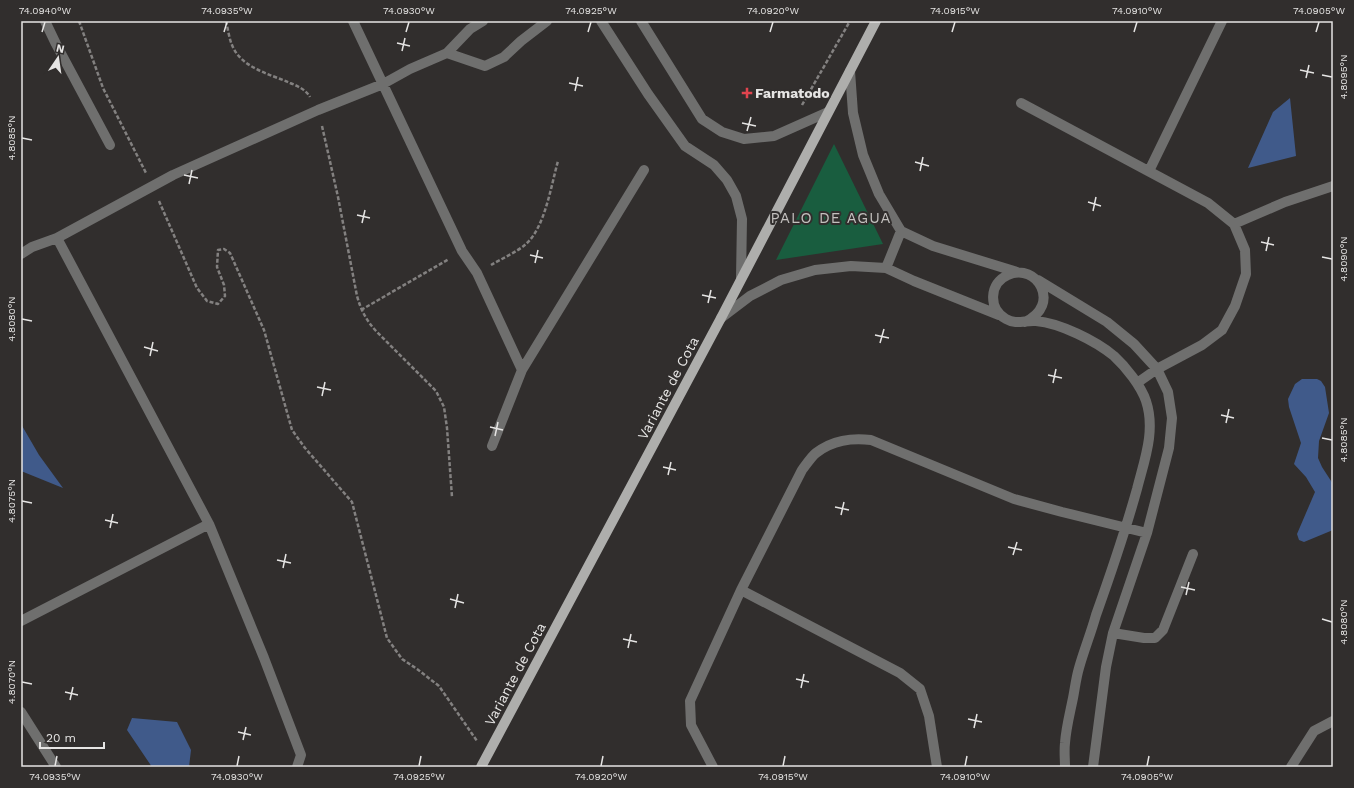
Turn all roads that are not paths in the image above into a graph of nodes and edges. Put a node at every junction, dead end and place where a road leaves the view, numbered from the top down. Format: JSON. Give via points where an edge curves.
{"nodes":[{"id":1,"x":45,"y":21,"type":"edge"},
{"id":2,"x":352,"y":21,"type":"edge"},
{"id":3,"x":483,"y":21,"type":"edge"},
{"id":4,"x":547,"y":21,"type":"edge"},
{"id":5,"x":601,"y":21,"type":"edge"},
{"id":6,"x":641,"y":21,"type":"edge"},
{"id":7,"x":876,"y":21,"type":"edge"},
{"id":8,"x":1222,"y":21,"type":"edge"},
{"id":9,"x":447,"y":53,"type":"junction"},
{"id":10,"x":850,"y":71,"type":"junction"},
{"id":11,"x":383,"y":84,"type":"junction"},
{"id":12,"x":1021,"y":103,"type":"dead end"},
{"id":13,"x":828,"y":112,"type":"junction"},
{"id":14,"x":110,"y":145,"type":"dead end"},
{"id":15,"x":644,"y":170,"type":"dead end"},
{"id":16,"x":1149,"y":170,"type":"junction"},
{"id":17,"x":1333,"y":186,"type":"edge"},
{"id":18,"x":1234,"y":224,"type":"junction"},
{"id":19,"x":901,"y":231,"type":"junction"},
{"id":20,"x":57,"y":238,"type":"junction"},
{"id":21,"x":21,"y":254,"type":"edge"},
{"id":22,"x":886,"y":268,"type":"junction"},
{"id":23,"x":1019,"y":272,"type":"junction"},
{"id":24,"x":1030,"y":275,"type":"junction"},
{"id":25,"x":741,"y":278,"type":"junction"},
{"id":26,"x":999,"y":315,"type":"junction"},
{"id":27,"x":721,"y":318,"type":"junction"},
{"id":28,"x":1026,"y":322,"type":"junction"},
{"id":29,"x":1156,"y":369,"type":"junction"},
{"id":30,"x":522,"y":370,"type":"junction"},
{"id":31,"x":1137,"y":383,"type":"junction"},
{"id":32,"x":492,"y":446,"type":"dead end"},
{"id":33,"x":209,"y":524,"type":"junction"},
{"id":34,"x":1126,"y":528,"type":"junction"},
{"id":35,"x":1147,"y":533,"type":"junction"},
{"id":36,"x":1193,"y":554,"type":"dead end"},
{"id":37,"x":741,"y":590,"type":"junction"},
{"id":38,"x":21,"y":621,"type":"edge"},
{"id":39,"x":1113,"y":633,"type":"junction"},
{"id":40,"x":21,"y":712,"type":"edge"},
{"id":41,"x":1333,"y":721,"type":"edge"},
{"id":42,"x":56,"y":767,"type":"edge"},
{"id":43,"x":297,"y":767,"type":"edge"},
{"id":44,"x":481,"y":767,"type":"edge"},
{"id":45,"x":713,"y":767,"type":"edge"},
{"id":46,"x":937,"y":767,"type":"edge"},
{"id":47,"x":1065,"y":767,"type":"edge"},
{"id":48,"x":1092,"y":767,"type":"edge"},
{"id":49,"x":1291,"y":767,"type":"edge"}],
"edges":[{"from":1,"to":14,"type":"street"},
{"from":2,"to":11,"type":"street"},
{"from":3,"to":9,"type":"street","via":[[470,29]]},
{"from":4,"to":9,"type":"street","via":[[504,57],[485,66]]},
{"from":5,"to":25,"type":"street","via":[[685,146],[714,165],[736,196],[742,219]]},
{"from":6,"to":13,"type":"street","via":[[702,119],[722,132],[744,139],[774,136]]},
{"from":7,"to":10,"type":"main road","name":"Variante de Cota"},
{"from":8,"to":16,"type":"street"},
{"from":9,"to":11,"type":"street"},
{"from":10,"to":13,"type":"main road","name":"Variante de Cota"},
{"from":10,"to":19,"type":"street","via":[[854,113],[863,154],[879,194]]},
{"from":11,"to":20,"type":"street","via":[[173,175]]},
{"from":11,"to":30,"type":"street"},
{"from":12,"to":16,"type":"street"},
{"from":13,"to":25,"type":"main road","name":"Variante de Cota"},
{"from":15,"to":30,"type":"street"},
{"from":16,"to":18,"type":"street","via":[[1208,202]]},
{"from":17,"to":18,"type":"street"},
{"from":18,"to":29,"type":"street","via":[[1245,250],[1246,274],[1235,306],[1222,330],[1202,345]]},
{"from":19,"to":22,"type":"street"},
{"from":19,"to":23,"type":"street","via":[[933,246]]},
{"from":20,"to":21,"type":"street"},
{"from":20,"to":33,"type":"street"},
{"from":22,"to":26,"type":"street"},
{"from":22,"to":27,"type":"street","via":[[851,266],[808,272],[781,280],[750,296]]},
{"from":23,"to":24,"type":"street"},
{"from":23,"to":26,"type":"street","via":[[1010,273],[997,283],[993,300]]},
{"from":24,"to":28,"type":"street","via":[[1042,288],[1044,296],[1039,312]]},
{"from":24,"to":29,"type":"street","via":[[1107,322],[1134,344]]},
{"from":25,"to":27,"type":"main road","name":"Variante de Cota"},
{"from":26,"to":28,"type":"street","via":[[1016,323]]},
{"from":27,"to":44,"type":"main road","name":"Variante de Cota"},
{"from":28,"to":31,"type":"street","via":[[1036,321],[1078,333],[1115,357]]},
{"from":29,"to":31,"type":"street"},
{"from":29,"to":35,"type":"street","via":[[1168,392],[1172,418],[1169,448]]},
{"from":30,"to":32,"type":"street"},
{"from":31,"to":34,"type":"street","via":[[1146,401],[1150,424],[1148,447]]},
{"from":33,"to":38,"type":"street"},
{"from":33,"to":43,"type":"street","via":[[301,755]]},
{"from":34,"to":35,"type":"street"},
{"from":34,"to":37,"type":"street","via":[[1014,499],[871,440],[854,438],[836,442],[816,453],[802,470]]},
{"from":34,"to":47,"type":"street","via":[[1078,669],[1065,742]]},
{"from":35,"to":39,"type":"street"},
{"from":36,"to":39,"type":"street","via":[[1163,630],[1154,638]]},
{"from":37,"to":45,"type":"street","via":[[690,701],[691,725]]},
{"from":37,"to":46,"type":"street","via":[[900,673],[920,689],[929,716]]},
{"from":39,"to":48,"type":"street"},
{"from":40,"to":42,"type":"street"},
{"from":41,"to":49,"type":"street","via":[[1314,731]]}]}
